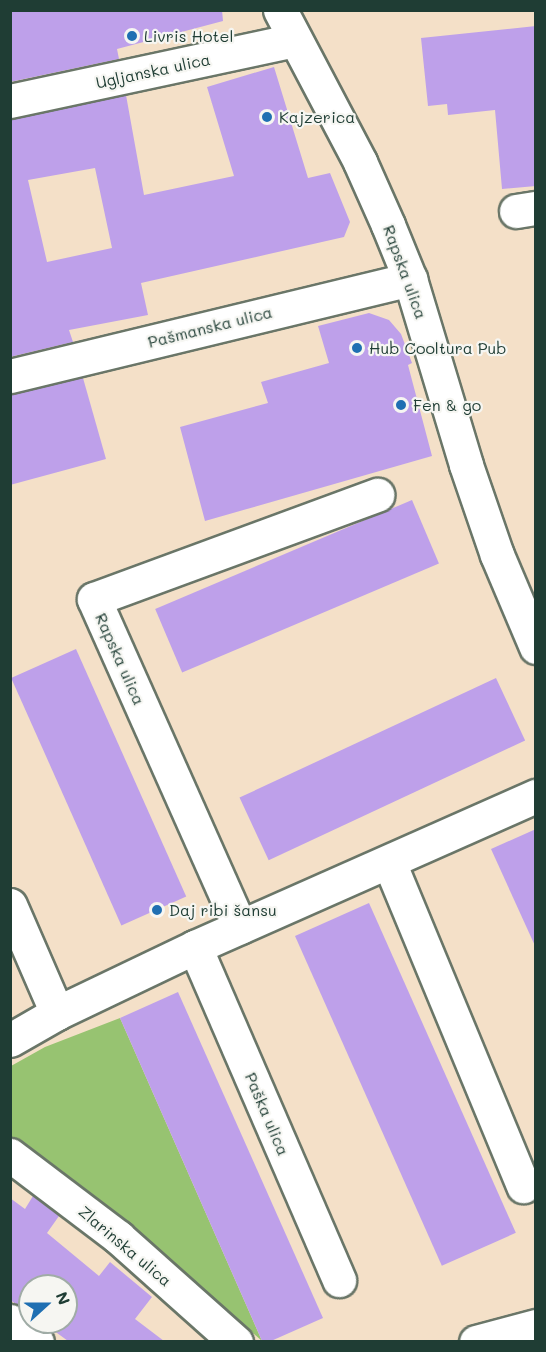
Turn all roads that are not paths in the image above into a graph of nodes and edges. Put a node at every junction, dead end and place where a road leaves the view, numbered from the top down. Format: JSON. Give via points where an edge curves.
{"nodes":[{"id":1,"x":285,"y":18,"type":"edge"},
{"id":2,"x":10,"y":102,"type":"edge"},
{"id":3,"x":410,"y":279,"type":"junction"},
{"id":4,"x":10,"y":376,"type":"edge"},
{"id":5,"x":377,"y":495,"type":"dead end"},
{"id":6,"x":536,"y":647,"type":"edge"},
{"id":7,"x":536,"y":796,"type":"edge"},
{"id":8,"x":389,"y":862,"type":"junction"},
{"id":9,"x":10,"y":905,"type":"edge"},
{"id":10,"x":240,"y":927,"type":"junction"},
{"id":11,"x":195,"y":947,"type":"junction"},
{"id":12,"x":57,"y":1013,"type":"junction"},
{"id":13,"x":10,"y":1040,"type":"edge"},
{"id":14,"x":10,"y":1155,"type":"edge"},
{"id":15,"x":523,"y":1186,"type":"dead end"},
{"id":16,"x":339,"y":1280,"type":"dead end"},
{"id":17,"x":10,"y":1322,"type":"edge"},
{"id":18,"x":536,"y":1326,"type":"edge"},
{"id":19,"x":37,"y":1341,"type":"edge"},
{"id":20,"x":236,"y":1341,"type":"edge"},
{"id":21,"x":476,"y":1341,"type":"edge"}],
"edges":[{"from":1,"to":2,"type":"street","name":"Ugljanska ulica"},
{"from":1,"to":3,"type":"street","name":"Rapska ulica","via":[[360,162]]},
{"from":3,"to":4,"type":"street","name":"Pašmanska ulica"},
{"from":3,"to":6,"type":"street","name":"Rapska ulica","via":[[497,555]]},
{"from":5,"to":10,"type":"street","name":"Rapska ulica","via":[[94,599]]},
{"from":7,"to":8,"type":"street"},
{"from":8,"to":10,"type":"street"},
{"from":8,"to":15,"type":"street"},
{"from":9,"to":12,"type":"street"},
{"from":10,"to":11,"type":"street"},
{"from":11,"to":12,"type":"street"},
{"from":11,"to":16,"type":"street","name":"Paška ulica"},
{"from":12,"to":13,"type":"street"},
{"from":14,"to":20,"type":"street","name":"Zlarinska ulica","via":[[118,1237]]},
{"from":17,"to":19,"type":"street"},
{"from":18,"to":21,"type":"street"}]}
